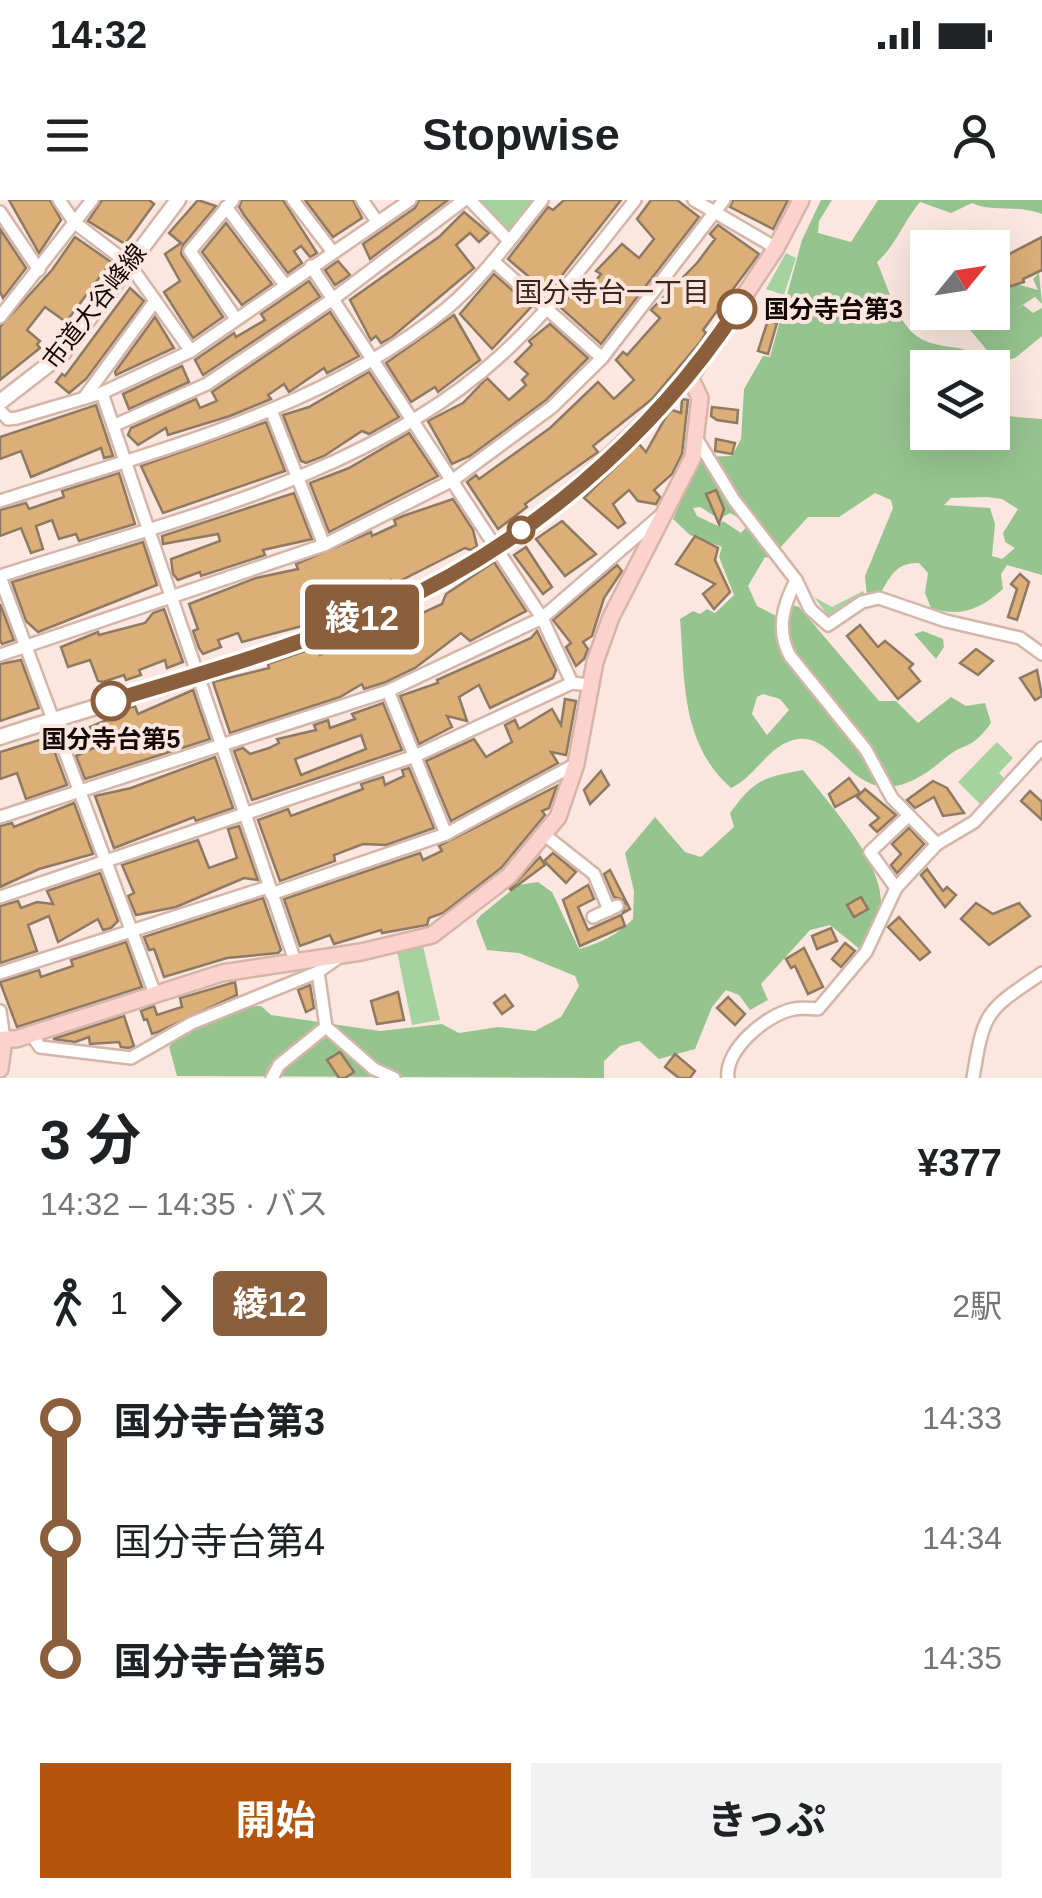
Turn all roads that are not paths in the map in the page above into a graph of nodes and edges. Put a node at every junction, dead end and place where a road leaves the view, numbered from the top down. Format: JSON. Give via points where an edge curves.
{"nodes":[{"id":1,"x":59,"y":200,"type":"edge"},
{"id":2,"x":92,"y":200,"type":"edge"},
{"id":3,"x":178,"y":200,"type":"edge"},
{"id":4,"x":293,"y":200,"type":"edge"},
{"id":5,"x":362,"y":200,"type":"edge"},
{"id":6,"x":410,"y":200,"type":"edge"},
{"id":7,"x":467,"y":200,"type":"edge"},
{"id":8,"x":542,"y":200,"type":"edge"},
{"id":9,"x":635,"y":200,"type":"edge"},
{"id":10,"x":694,"y":200,"type":"edge"},
{"id":11,"x":724,"y":200,"type":"edge"},
{"id":12,"x":800,"y":200,"type":"edge"},
{"id":13,"x":230,"y":204,"type":"edge"},
{"id":14,"x":0,"y":212,"type":"edge"},
{"id":15,"x":717,"y":212,"type":"junction"},
{"id":16,"x":376,"y":220,"type":"junction"},
{"id":17,"x":75,"y":223,"type":"junction"},
{"id":18,"x":509,"y":241,"type":"junction"},
{"id":19,"x":776,"y":248,"type":"junction"},
{"id":20,"x":332,"y":251,"type":"junction"},
{"id":21,"x":493,"y":262,"type":"junction"},
{"id":22,"x":129,"y":264,"type":"junction"},
{"id":23,"x":310,"y":266,"type":"junction"},
{"id":24,"x":39,"y":270,"type":"junction"},
{"id":25,"x":285,"y":285,"type":"junction"},
{"id":26,"x":332,"y":299,"type":"junction"},
{"id":27,"x":155,"y":301,"type":"junction"},
{"id":28,"x":549,"y":308,"type":"junction"},
{"id":29,"x":1,"y":314,"type":"edge"},
{"id":30,"x":236,"y":319,"type":"junction"},
{"id":31,"x":191,"y":351,"type":"junction"},
{"id":32,"x":372,"y":358,"type":"junction"},
{"id":33,"x":602,"y":358,"type":"junction"},
{"id":34,"x":690,"y":377,"type":"junction"},
{"id":35,"x":102,"y":392,"type":"junction"},
{"id":36,"x":84,"y":398,"type":"junction"},
{"id":37,"x":0,"y":402,"type":"edge"},
{"id":38,"x":271,"y":410,"type":"junction"},
{"id":39,"x":0,"y":412,"type":"edge"},
{"id":40,"x":412,"y":420,"type":"junction"},
{"id":41,"x":115,"y":425,"type":"junction"},
{"id":42,"x":698,"y":441,"type":"junction"},
{"id":43,"x":127,"y":460,"type":"junction"},
{"id":44,"x":298,"y":478,"type":"junction"},
{"id":45,"x":454,"y":480,"type":"junction"},
{"id":46,"x":0,"y":502,"type":"edge"},
{"id":47,"x":670,"y":507,"type":"junction"},
{"id":48,"x":148,"y":528,"type":"junction"},
{"id":49,"x":324,"y":545,"type":"junction"},
{"id":50,"x":497,"y":546,"type":"junction"},
{"id":51,"x":0,"y":577,"type":"edge"},
{"id":52,"x":796,"y":580,"type":"junction"},
{"id":53,"x":170,"y":598,"type":"junction"},
{"id":54,"x":542,"y":618,"type":"junction"},
{"id":55,"x":26,"y":646,"type":"junction"},
{"id":56,"x":1042,"y":654,"type":"edge"},
{"id":57,"x":0,"y":656,"type":"edge"},
{"id":58,"x":197,"y":675,"type":"junction"},
{"id":59,"x":572,"y":684,"type":"junction"},
{"id":60,"x":590,"y":685,"type":"junction"},
{"id":61,"x":388,"y":691,"type":"junction"},
{"id":62,"x":52,"y":720,"type":"junction"},
{"id":63,"x":0,"y":736,"type":"edge"},
{"id":64,"x":220,"y":748,"type":"junction"},
{"id":65,"x":1042,"y":748,"type":"edge"},
{"id":66,"x":416,"y":756,"type":"junction"},
{"id":67,"x":576,"y":764,"type":"junction"},
{"id":68,"x":79,"y":791,"type":"junction"},
{"id":69,"x":244,"y":815,"type":"junction"},
{"id":70,"x":907,"y":817,"type":"junction"},
{"id":71,"x":0,"y":818,"type":"edge"},
{"id":72,"x":446,"y":834,"type":"junction"},
{"id":73,"x":546,"y":836,"type":"junction"},
{"id":74,"x":937,"y":844,"type":"junction"},
{"id":75,"x":106,"y":861,"type":"junction"},
{"id":76,"x":896,"y":888,"type":"junction"},
{"id":77,"x":270,"y":891,"type":"junction"},
{"id":78,"x":0,"y":897,"type":"edge"},
{"id":79,"x":593,"y":917,"type":"dead end"},
{"id":80,"x":131,"y":928,"type":"junction"},
{"id":81,"x":343,"y":955,"type":"junction"},
{"id":82,"x":295,"y":961,"type":"junction"},
{"id":83,"x":318,"y":972,"type":"junction"},
{"id":84,"x":0,"y":973,"type":"edge"},
{"id":85,"x":1042,"y":973,"type":"edge"},
{"id":86,"x":154,"y":994,"type":"junction"},
{"id":87,"x":0,"y":1011,"type":"edge"},
{"id":88,"x":326,"y":1027,"type":"junction"},
{"id":89,"x":31,"y":1034,"type":"junction"},
{"id":90,"x":2,"y":1043,"type":"edge"},
{"id":91,"x":0,"y":1070,"type":"edge"},
{"id":92,"x":272,"y":1078,"type":"edge"},
{"id":93,"x":394,"y":1078,"type":"edge"},
{"id":94,"x":728,"y":1078,"type":"edge"},
{"id":95,"x":974,"y":1078,"type":"edge"}],
"edges":[{"from":1,"to":17,"type":"street"},
{"from":2,"to":17,"type":"street"},
{"from":3,"to":22,"type":"street","name":"市道大谷峰線"},
{"from":4,"to":20,"type":"street"},
{"from":5,"to":16,"type":"street"},
{"from":6,"to":16,"type":"street"},
{"from":7,"to":18,"type":"street"},
{"from":7,"to":26,"type":"street"},
{"from":8,"to":18,"type":"street"},
{"from":9,"to":28,"type":"street"},
{"from":10,"to":15,"type":"street"},
{"from":11,"to":15,"type":"street"},
{"from":12,"to":19,"type":"main road"},
{"from":13,"to":25,"type":"street"},
{"from":13,"to":30,"type":"street","via":[[190,250]]},
{"from":14,"to":24,"type":"street"},
{"from":15,"to":19,"type":"street"},
{"from":15,"to":33,"type":"street"},
{"from":16,"to":20,"type":"street"},
{"from":17,"to":22,"type":"street"},
{"from":17,"to":24,"type":"street"},
{"from":18,"to":21,"type":"street"},
{"from":19,"to":34,"type":"main road"},
{"from":20,"to":23,"type":"street"},
{"from":21,"to":28,"type":"street"},
{"from":21,"to":32,"type":"street","via":[[446,308]]},
{"from":22,"to":27,"type":"street"},
{"from":22,"to":37,"type":"street","name":"市道大谷峰線","via":[[62,354]]},
{"from":23,"to":25,"type":"street"},
{"from":23,"to":26,"type":"street"},
{"from":24,"to":29,"type":"street"},
{"from":25,"to":30,"type":"street"},
{"from":26,"to":32,"type":"street"},
{"from":26,"to":41,"type":"street","via":[[207,384]]},
{"from":27,"to":31,"type":"street"},
{"from":27,"to":36,"type":"street"},
{"from":28,"to":33,"type":"street"},
{"from":28,"to":40,"type":"street","via":[[498,359]]},
{"from":30,"to":31,"type":"street"},
{"from":31,"to":35,"type":"street"},
{"from":32,"to":38,"type":"street"},
{"from":32,"to":40,"type":"street"},
{"from":33,"to":45,"type":"street","via":[[552,408]]},
{"from":34,"to":42,"type":"main road","via":[[700,398]]},
{"from":34,"to":50,"type":"street","via":[[602,465]]},
{"from":35,"to":36,"type":"street"},
{"from":35,"to":41,"type":"street"},
{"from":36,"to":39,"type":"street","via":[[17,418]]},
{"from":38,"to":43,"type":"street"},
{"from":38,"to":44,"type":"street"},
{"from":40,"to":44,"type":"street"},
{"from":40,"to":45,"type":"street"},
{"from":41,"to":43,"type":"street"},
{"from":42,"to":47,"type":"main road"},
{"from":42,"to":52,"type":"street"},
{"from":43,"to":46,"type":"street"},
{"from":43,"to":48,"type":"street"},
{"from":44,"to":48,"type":"street"},
{"from":44,"to":49,"type":"street"},
{"from":45,"to":49,"type":"street"},
{"from":45,"to":50,"type":"street"},
{"from":47,"to":54,"type":"street"},
{"from":47,"to":60,"type":"main road","via":[[612,617]]},
{"from":48,"to":51,"type":"street"},
{"from":48,"to":53,"type":"street"},
{"from":49,"to":53,"type":"street"},
{"from":50,"to":54,"type":"street"},
{"from":50,"to":58,"type":"street","via":[[389,606]]},
{"from":51,"to":55,"type":"street"},
{"from":52,"to":56,"type":"street","via":[[810,608],[828,624],[879,598],[1020,638]]},
{"from":52,"to":70,"type":"street","via":[[783,611],[782,640],[866,750]]},
{"from":53,"to":55,"type":"street"},
{"from":53,"to":58,"type":"street"},
{"from":54,"to":59,"type":"street"},
{"from":54,"to":61,"type":"street"},
{"from":55,"to":57,"type":"street"},
{"from":55,"to":62,"type":"street"},
{"from":58,"to":62,"type":"street"},
{"from":58,"to":64,"type":"street"},
{"from":59,"to":60,"type":"street"},
{"from":59,"to":66,"type":"street"},
{"from":60,"to":67,"type":"main road"},
{"from":61,"to":64,"type":"street"},
{"from":61,"to":66,"type":"street"},
{"from":62,"to":63,"type":"street"},
{"from":62,"to":68,"type":"street"},
{"from":64,"to":68,"type":"street"},
{"from":64,"to":69,"type":"street"},
{"from":65,"to":74,"type":"street","via":[[974,822]]},
{"from":66,"to":69,"type":"street"},
{"from":66,"to":72,"type":"street"},
{"from":67,"to":72,"type":"street"},
{"from":67,"to":73,"type":"main road"},
{"from":68,"to":71,"type":"street"},
{"from":68,"to":75,"type":"street"},
{"from":69,"to":75,"type":"street"},
{"from":69,"to":77,"type":"street"},
{"from":70,"to":74,"type":"street"},
{"from":70,"to":76,"type":"street","via":[[870,852]]},
{"from":72,"to":77,"type":"street"},
{"from":73,"to":79,"type":"street","via":[[594,874],[613,908]]},
{"from":73,"to":81,"type":"main road","via":[[449,927]]},
{"from":74,"to":76,"type":"street"},
{"from":75,"to":78,"type":"street"},
{"from":75,"to":80,"type":"street"},
{"from":76,"to":94,"type":"street","via":[[866,952],[818,1009],[793,1008],[754,1030],[733,1056]]},
{"from":77,"to":80,"type":"street"},
{"from":77,"to":82,"type":"street"},
{"from":80,"to":84,"type":"street"},
{"from":80,"to":86,"type":"street"},
{"from":81,"to":82,"type":"main road"},
{"from":81,"to":83,"type":"street"},
{"from":82,"to":86,"type":"main road"},
{"from":83,"to":88,"type":"street"},
{"from":83,"to":89,"type":"street","via":[[192,1023],[132,1058],[40,1047]]},
{"from":85,"to":95,"type":"street","via":[[995,1005],[982,1024]]},
{"from":86,"to":89,"type":"main road"},
{"from":87,"to":90,"type":"street"},
{"from":88,"to":92,"type":"street"},
{"from":88,"to":93,"type":"street"},
{"from":89,"to":90,"type":"main road"},
{"from":90,"to":91,"type":"main road"}]}
